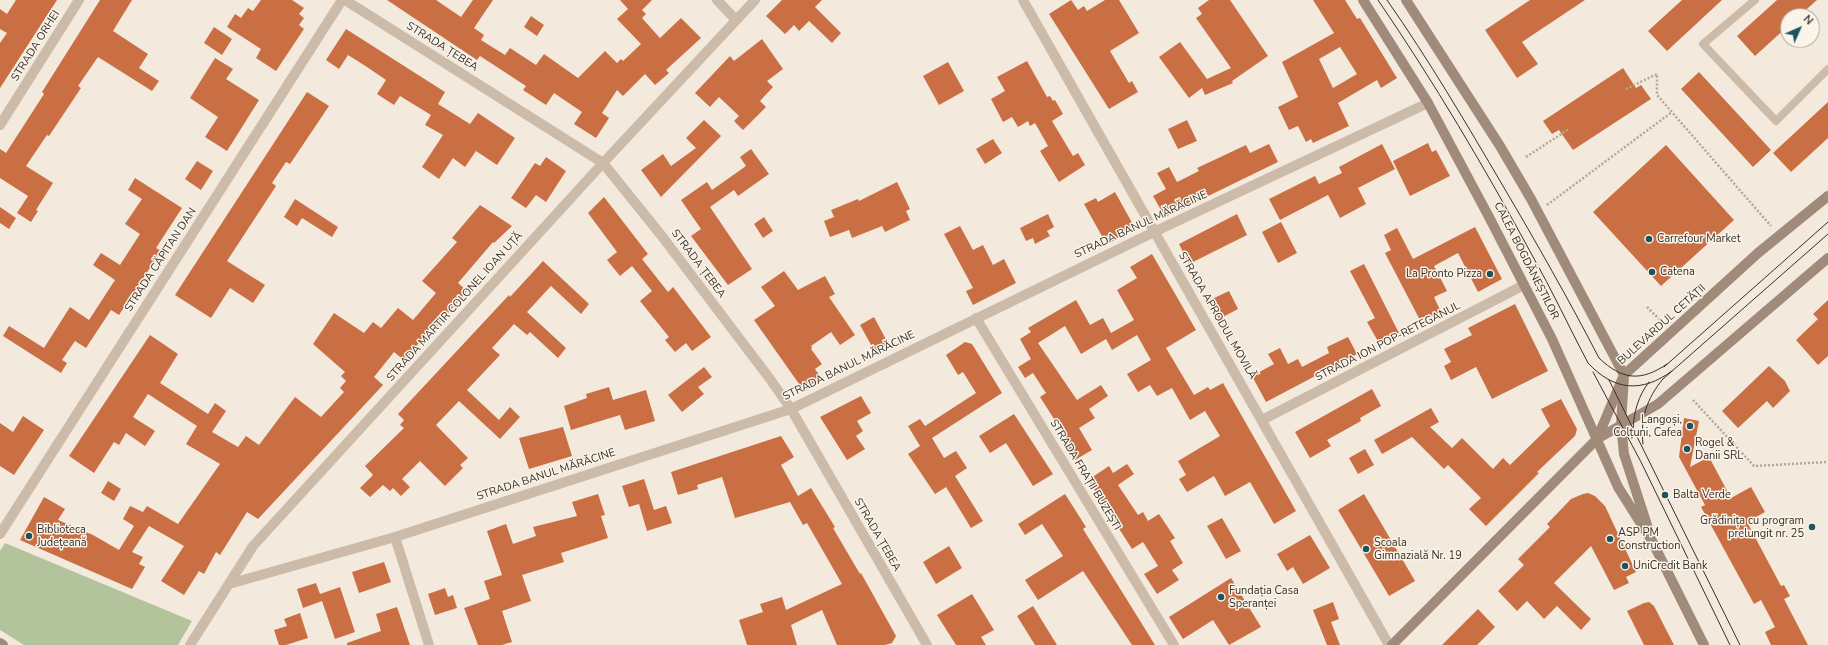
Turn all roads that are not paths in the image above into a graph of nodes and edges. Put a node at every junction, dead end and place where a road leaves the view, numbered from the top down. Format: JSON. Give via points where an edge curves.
{"nodes":[{"id":1,"x":79,"y":0,"type":"edge"},
{"id":2,"x":343,"y":0,"type":"edge"},
{"id":3,"x":717,"y":0,"type":"edge"},
{"id":4,"x":755,"y":0,"type":"edge"},
{"id":5,"x":1363,"y":0,"type":"edge"},
{"id":6,"x":1406,"y":0,"type":"edge"},
{"id":7,"x":1755,"y":0,"type":"edge"},
{"id":8,"x":1028,"y":2,"type":"edge"},
{"id":9,"x":736,"y":20,"type":"junction"},
{"id":10,"x":1828,"y":69,"type":"edge"},
{"id":11,"x":1428,"y":103,"type":"junction"},
{"id":12,"x":0,"y":124,"type":"edge"},
{"id":13,"x":603,"y":163,"type":"junction"},
{"id":14,"x":1828,"y":196,"type":"edge"},
{"id":15,"x":1154,"y":232,"type":"junction"},
{"id":16,"x":1828,"y":258,"type":"edge"},
{"id":17,"x":1524,"y":285,"type":"junction"},
{"id":18,"x":976,"y":318,"type":"junction"},
{"id":19,"x":1624,"y":375,"type":"junction"},
{"id":20,"x":791,"y":409,"type":"junction"},
{"id":21,"x":1262,"y":420,"type":"junction"},
{"id":22,"x":1621,"y":425,"type":"junction"},
{"id":23,"x":1597,"y":439,"type":"junction"},
{"id":24,"x":0,"y":534,"type":"edge"},
{"id":25,"x":395,"y":537,"type":"junction"},
{"id":26,"x":1652,"y":541,"type":"junction"},
{"id":27,"x":229,"y":584,"type":"junction"},
{"id":28,"x":0,"y":643,"type":"edge"},
{"id":29,"x":3,"y":645,"type":"edge"},
{"id":30,"x":190,"y":645,"type":"edge"},
{"id":31,"x":429,"y":645,"type":"edge"},
{"id":32,"x":927,"y":645,"type":"edge"},
{"id":33,"x":1174,"y":645,"type":"edge"},
{"id":34,"x":1391,"y":645,"type":"edge"},
{"id":35,"x":1704,"y":645,"type":"edge"}],
"edges":[{"from":1,"to":12,"type":"street","name":"STRADA ORHEI"},
{"from":2,"to":13,"type":"street","name":"STRADA ȚEBEA"},
{"from":2,"to":24,"type":"street","name":"STRADA CĂPITAN DAN"},
{"from":3,"to":9,"type":"street"},
{"from":4,"to":9,"type":"street","name":"STRADA MARTIR COLONEL IOAN UȚĂ"},
{"from":5,"to":11,"type":"main road","name":"CALEA BOGDĂNEȘTILOR"},
{"from":6,"to":19,"type":"main road","via":[[1500,146]]},
{"from":7,"to":10,"type":"lane","via":[[1703,44],[1776,121]]},
{"from":8,"to":15,"type":"street","name":"STRADA APRODUL MOVILĂ"},
{"from":9,"to":13,"type":"street","name":"STRADA MARTIR COLONEL IOAN UȚĂ"},
{"from":11,"to":15,"type":"street","name":"STRADA BANUL MĂRĂCINE"},
{"from":11,"to":17,"type":"main road","name":"CALEA BOGDĂNEȘTILOR"},
{"from":13,"to":20,"type":"street","name":"STRADA ȚEBEA","via":[[661,235]]},
{"from":13,"to":27,"type":"street","name":"STRADA MARTIR COLONEL IOAN UȚĂ","via":[[253,546]]},
{"from":14,"to":19,"type":"main road","name":"BULEVARDUL CETĂȚII","via":[[1758,253]]},
{"from":15,"to":18,"type":"street","name":"STRADA BANUL MĂRĂCINE"},
{"from":15,"to":21,"type":"street","name":"STRADA APRODUL MOVILĂ"},
{"from":16,"to":22,"type":"main road","via":[[1658,404]]},
{"from":17,"to":21,"type":"street","name":"STRADA ION POP-RETEGANUL"},
{"from":17,"to":23,"type":"main road","name":"CALEA BOGDĂNEȘTILOR","via":[[1552,339]]},
{"from":18,"to":20,"type":"street","name":"STRADA BANUL MĂRĂCINE"},
{"from":18,"to":33,"type":"street","name":"STRADA FRAȚII BUZEȘTI"},
{"from":19,"to":22,"type":"main road","name":"CALEA BOGDĂNEȘTILOR"},
{"from":19,"to":23,"type":"main road","name":"BULEVARDUL CETĂȚII"},
{"from":20,"to":25,"type":"street","name":"STRADA BANUL MĂRĂCINE"},
{"from":20,"to":32,"type":"street","name":"STRADA ȚEBEA"},
{"from":21,"to":34,"type":"street","name":"STRADA APRODUL MOVILĂ"},
{"from":22,"to":23,"type":"main road"},
{"from":22,"to":26,"type":"main road","name":"CALEA BOGDĂNEȘTILOR","via":[[1624,454]]},
{"from":23,"to":26,"type":"main road","name":"CALEA BOGDĂNEȘTILOR","via":[[1618,487]]},
{"from":23,"to":34,"type":"main road"},
{"from":25,"to":27,"type":"street","name":"STRADA BANUL MĂRĂCINE"},
{"from":25,"to":31,"type":"street"},
{"from":26,"to":35,"type":"main road","name":"CALEA BOGDĂNEȘTILOR"},
{"from":27,"to":30,"type":"street","name":"STRADA MARTIR COLONEL IOAN UȚĂ"},
{"from":28,"to":29,"type":"main road"}]}
